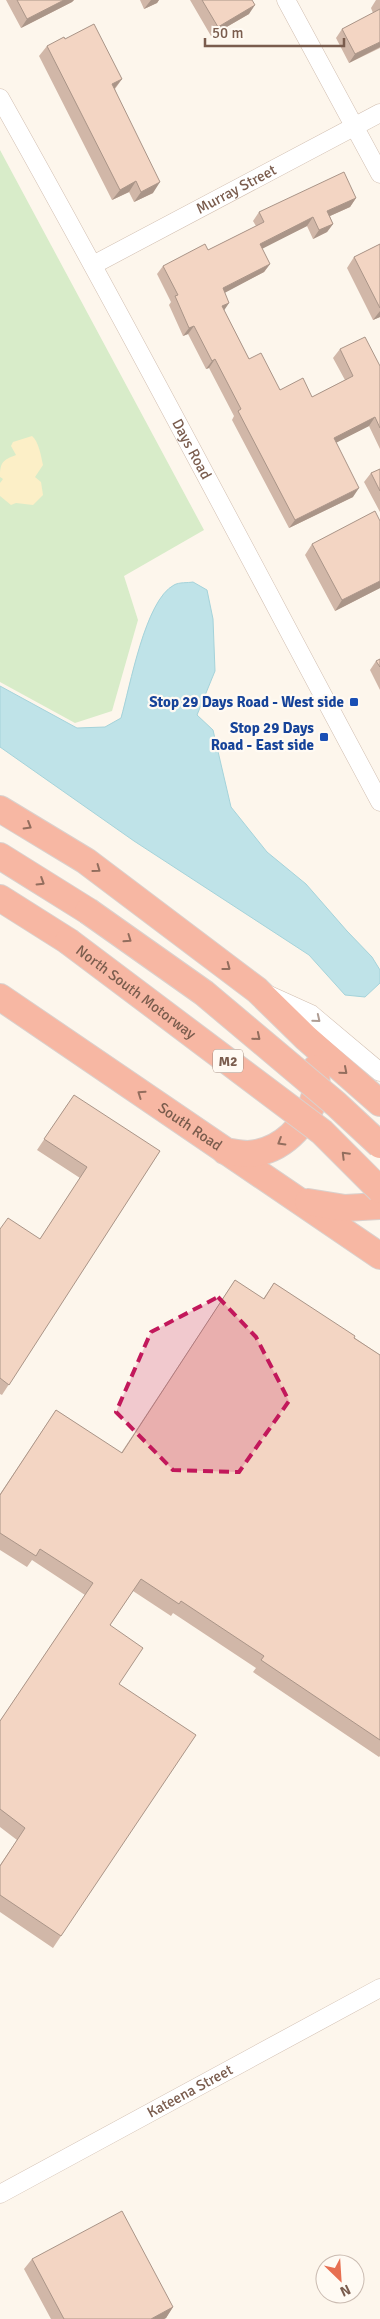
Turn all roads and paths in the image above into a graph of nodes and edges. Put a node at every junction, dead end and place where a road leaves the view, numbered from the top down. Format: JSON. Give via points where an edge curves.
{"nodes":[{"id":1,"x":286,"y":0,"type":"edge"},
{"id":2,"x":0,"y":98,"type":"edge"},
{"id":3,"x":380,"y":113,"type":"edge"},
{"id":4,"x":355,"y":127,"type":"junction"},
{"id":5,"x":380,"y":174,"type":"edge"},
{"id":6,"x":94,"y":265,"type":"junction"},
{"id":7,"x":380,"y":802,"type":"edge"},
{"id":8,"x":0,"y":809,"type":"edge"},
{"id":9,"x":0,"y":856,"type":"edge"},
{"id":10,"x":0,"y":898,"type":"edge"},
{"id":11,"x":258,"y":990,"type":"junction"},
{"id":12,"x":0,"y":997,"type":"edge"},
{"id":13,"x":306,"y":1038,"type":"junction"},
{"id":14,"x":380,"y":1072,"type":"edge"},
{"id":15,"x":380,"y":1103,"type":"edge"},
{"id":16,"x":380,"y":1145,"type":"edge"},
{"id":17,"x":224,"y":1151,"type":"junction"},
{"id":18,"x":380,"y":1190,"type":"edge"},
{"id":19,"x":380,"y":1206,"type":"edge"},
{"id":20,"x":380,"y":1256,"type":"edge"},
{"id":21,"x":380,"y":1988,"type":"edge"},
{"id":22,"x":0,"y":2194,"type":"edge"}],
"edges":[{"from":1,"to":4,"type":"street"},
{"from":2,"to":6,"type":"street","name":"Days Road"},
{"from":3,"to":4,"type":"street","name":"Murray Street"},
{"from":4,"to":5,"type":"street"},
{"from":4,"to":6,"type":"street","name":"Murray Street"},
{"from":6,"to":7,"type":"street","name":"Days Road","via":[[148,372]]},
{"from":8,"to":11,"type":"highway","one_way":true,"via":[[134,895]]},
{"from":9,"to":16,"type":"highway","number":"M2","one_way":true,"bridge":true,"via":[[88,911],[204,993]]},
{"from":18,"to":10,"type":"highway","name":"North South Motorway","number":"M2","one_way":true,"bridge":true,"via":[[322,1132],[68,941]]},
{"from":11,"to":13,"type":"highway"},
{"from":11,"to":14,"type":"street","one_way":true,"via":[[311,1014]]},
{"from":17,"to":12,"type":"highway","name":"South Road","one_way":true},
{"from":13,"to":15,"type":"highway","one_way":true},
{"from":13,"to":17,"type":"highway","one_way":true,"via":[[316,1068],[316,1093],[308,1116],[292,1136],[270,1149],[248,1154]]},
{"from":17,"to":19,"type":"highway","via":[[304,1200],[345,1208]]},
{"from":17,"to":20,"type":"highway","name":"South Road"},
{"from":21,"to":22,"type":"street","name":"Kateena Street"}]}
